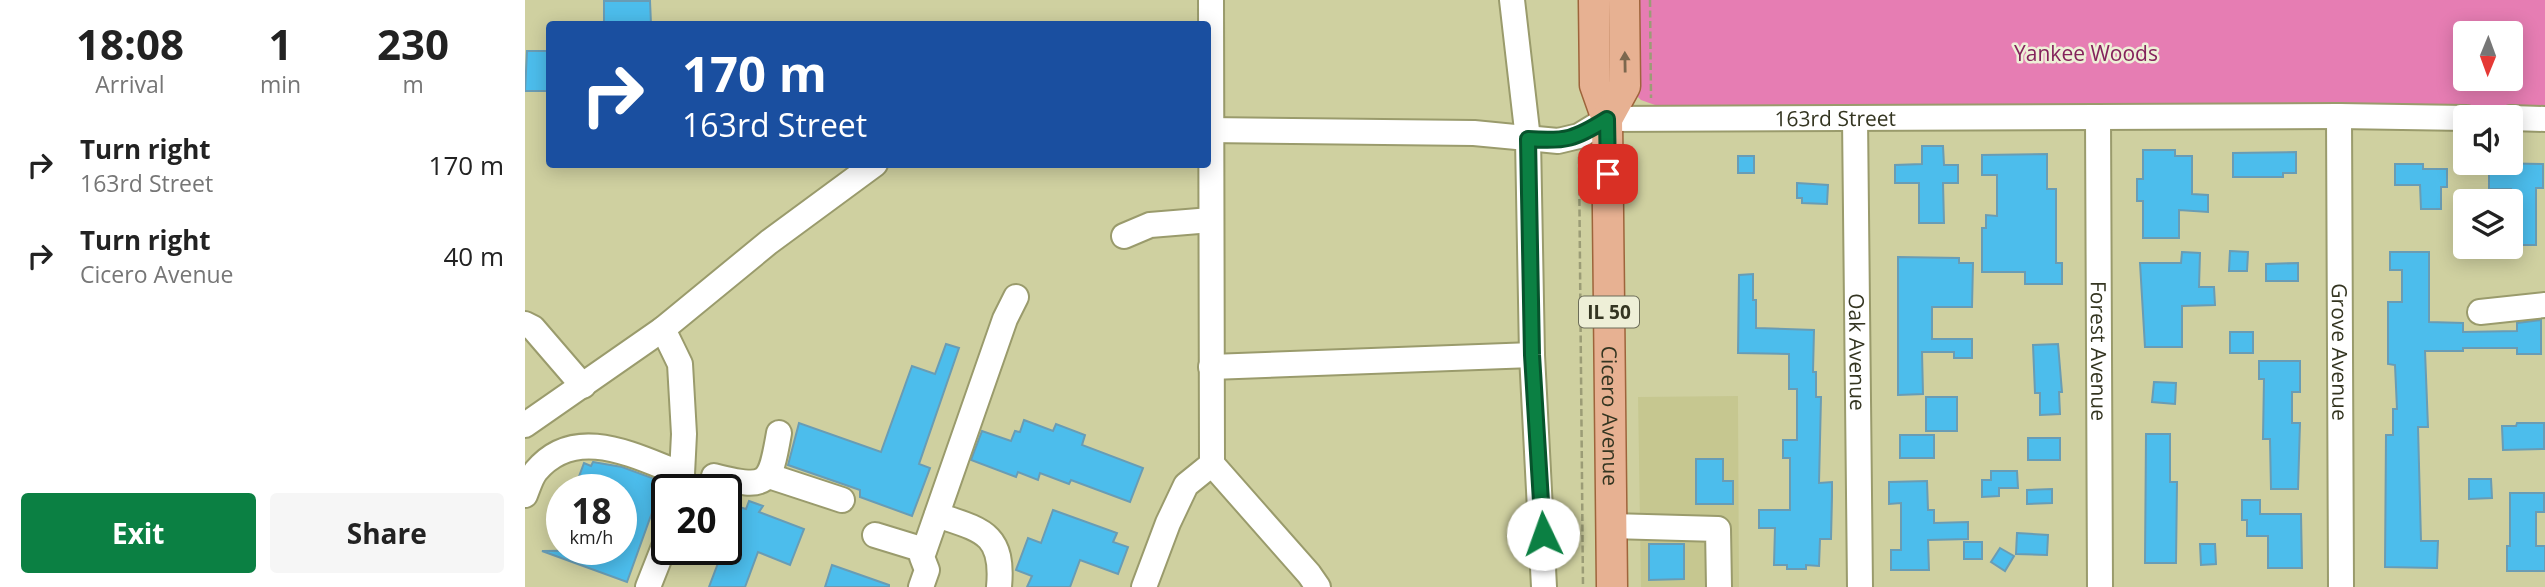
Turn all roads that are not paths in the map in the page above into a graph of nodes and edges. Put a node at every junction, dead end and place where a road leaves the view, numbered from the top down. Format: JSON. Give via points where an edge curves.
{"nodes":[{"id":1,"x":1211,"y":0,"type":"edge"},
{"id":2,"x":1512,"y":0,"type":"edge"},
{"id":3,"x":1594,"y":0,"type":"edge"},
{"id":4,"x":1625,"y":0,"type":"edge"},
{"id":5,"x":1211,"y":21,"type":"edge"},
{"id":6,"x":2339,"y":116,"type":"junction"},
{"id":7,"x":2098,"y":117,"type":"junction"},
{"id":8,"x":1855,"y":118,"type":"junction"},
{"id":9,"x":2453,"y":118,"type":"edge"},
{"id":10,"x":2523,"y":118,"type":"edge"},
{"id":11,"x":1607,"y":119,"type":"junction"},
{"id":12,"x":2545,"y":119,"type":"edge"},
{"id":13,"x":1211,"y":131,"type":"edge"},
{"id":14,"x":1528,"y":139,"type":"junction"},
{"id":15,"x":870,"y":168,"type":"edge"},
{"id":16,"x":1210,"y":168,"type":"edge"},
{"id":17,"x":1211,"y":220,"type":"junction"},
{"id":18,"x":1124,"y":236,"type":"dead end"},
{"id":19,"x":1017,"y":297,"type":"dead end"},
{"id":20,"x":2545,"y":305,"type":"edge"},
{"id":21,"x":2480,"y":312,"type":"dead end"},
{"id":22,"x":525,"y":324,"type":"edge"},
{"id":23,"x":663,"y":329,"type":"junction"},
{"id":24,"x":1532,"y":355,"type":"junction"},
{"id":25,"x":1211,"y":367,"type":"junction"},
{"id":26,"x":583,"y":386,"type":"junction"},
{"id":27,"x":525,"y":425,"type":"edge"},
{"id":28,"x":779,"y":433,"type":"dead end"},
{"id":29,"x":1212,"y":464,"type":"junction"},
{"id":30,"x":769,"y":476,"type":"junction"},
{"id":31,"x":742,"y":483,"type":"edge"},
{"id":32,"x":525,"y":495,"type":"edge"},
{"id":33,"x":842,"y":500,"type":"dead end"},
{"id":34,"x":937,"y":515,"type":"junction"},
{"id":35,"x":1611,"y":526,"type":"junction"},
{"id":36,"x":875,"y":536,"type":"dead end"},
{"id":37,"x":924,"y":550,"type":"junction"},
{"id":38,"x":657,"y":565,"type":"edge"},
{"id":39,"x":1719,"y":580,"type":"edge"},
{"id":40,"x":925,"y":586,"type":"edge"},
{"id":41,"x":648,"y":587,"type":"edge"},
{"id":42,"x":999,"y":587,"type":"edge"},
{"id":43,"x":1144,"y":587,"type":"edge"},
{"id":44,"x":1318,"y":587,"type":"edge"},
{"id":45,"x":1544,"y":587,"type":"edge"},
{"id":46,"x":1612,"y":587,"type":"edge"},
{"id":47,"x":1860,"y":587,"type":"edge"},
{"id":48,"x":2101,"y":587,"type":"edge"},
{"id":49,"x":2341,"y":587,"type":"edge"}],
"edges":[{"from":1,"to":5,"type":"street"},
{"from":2,"to":14,"type":"street"},
{"from":3,"to":11,"type":"main road","name":"Cicero Avenue","number":"IL 50","via":[[1595,85]]},
{"from":11,"to":4,"type":"main road","one_way":true,"via":[[1626,86]]},
{"from":6,"to":7,"type":"street","name":"163rd Street"},
{"from":6,"to":9,"type":"street","name":"163rd Street"},
{"from":6,"to":49,"type":"street","name":"Grove Avenue"},
{"from":7,"to":8,"type":"street","name":"163rd Street"},
{"from":7,"to":48,"type":"street","name":"Forest Avenue"},
{"from":8,"to":11,"type":"street","name":"163rd Street"},
{"from":8,"to":47,"type":"street","name":"Oak Avenue"},
{"from":10,"to":12,"type":"street"},
{"from":11,"to":14,"type":"street","name":"163rd Street","via":[[1579,136],[1558,141]]},
{"from":11,"to":35,"type":"main road","name":"Cicero Avenue","number":"IL 50"},
{"from":13,"to":14,"type":"street","name":"163rd Street","via":[[1474,133]]},
{"from":14,"to":24,"type":"street"},
{"from":15,"to":23,"type":"street"},
{"from":16,"to":17,"type":"street"},
{"from":17,"to":18,"type":"street","via":[[1150,225]]},
{"from":17,"to":25,"type":"street"},
{"from":19,"to":34,"type":"street","via":[[1005,318]]},
{"from":20,"to":21,"type":"street"},
{"from":22,"to":26,"type":"street"},
{"from":23,"to":26,"type":"street"},
{"from":23,"to":32,"type":"street","via":[[680,364],[682,474],[600,445],[578,447],[554,455],[535,472]]},
{"from":24,"to":25,"type":"street"},
{"from":24,"to":45,"type":"street"},
{"from":25,"to":29,"type":"street"},
{"from":26,"to":27,"type":"street"},
{"from":28,"to":30,"type":"street"},
{"from":29,"to":43,"type":"street","via":[[1186,485]]},
{"from":29,"to":44,"type":"street"},
{"from":30,"to":31,"type":"street"},
{"from":30,"to":33,"type":"street"},
{"from":34,"to":37,"type":"street"},
{"from":34,"to":42,"type":"street","via":[[980,530],[995,545],[1001,565]]},
{"from":35,"to":39,"type":"street","via":[[1718,529]]},
{"from":35,"to":46,"type":"main road","name":"Cicero Avenue","number":"IL 50"},
{"from":36,"to":37,"type":"street"},
{"from":37,"to":40,"type":"street"},
{"from":38,"to":41,"type":"street"}]}
